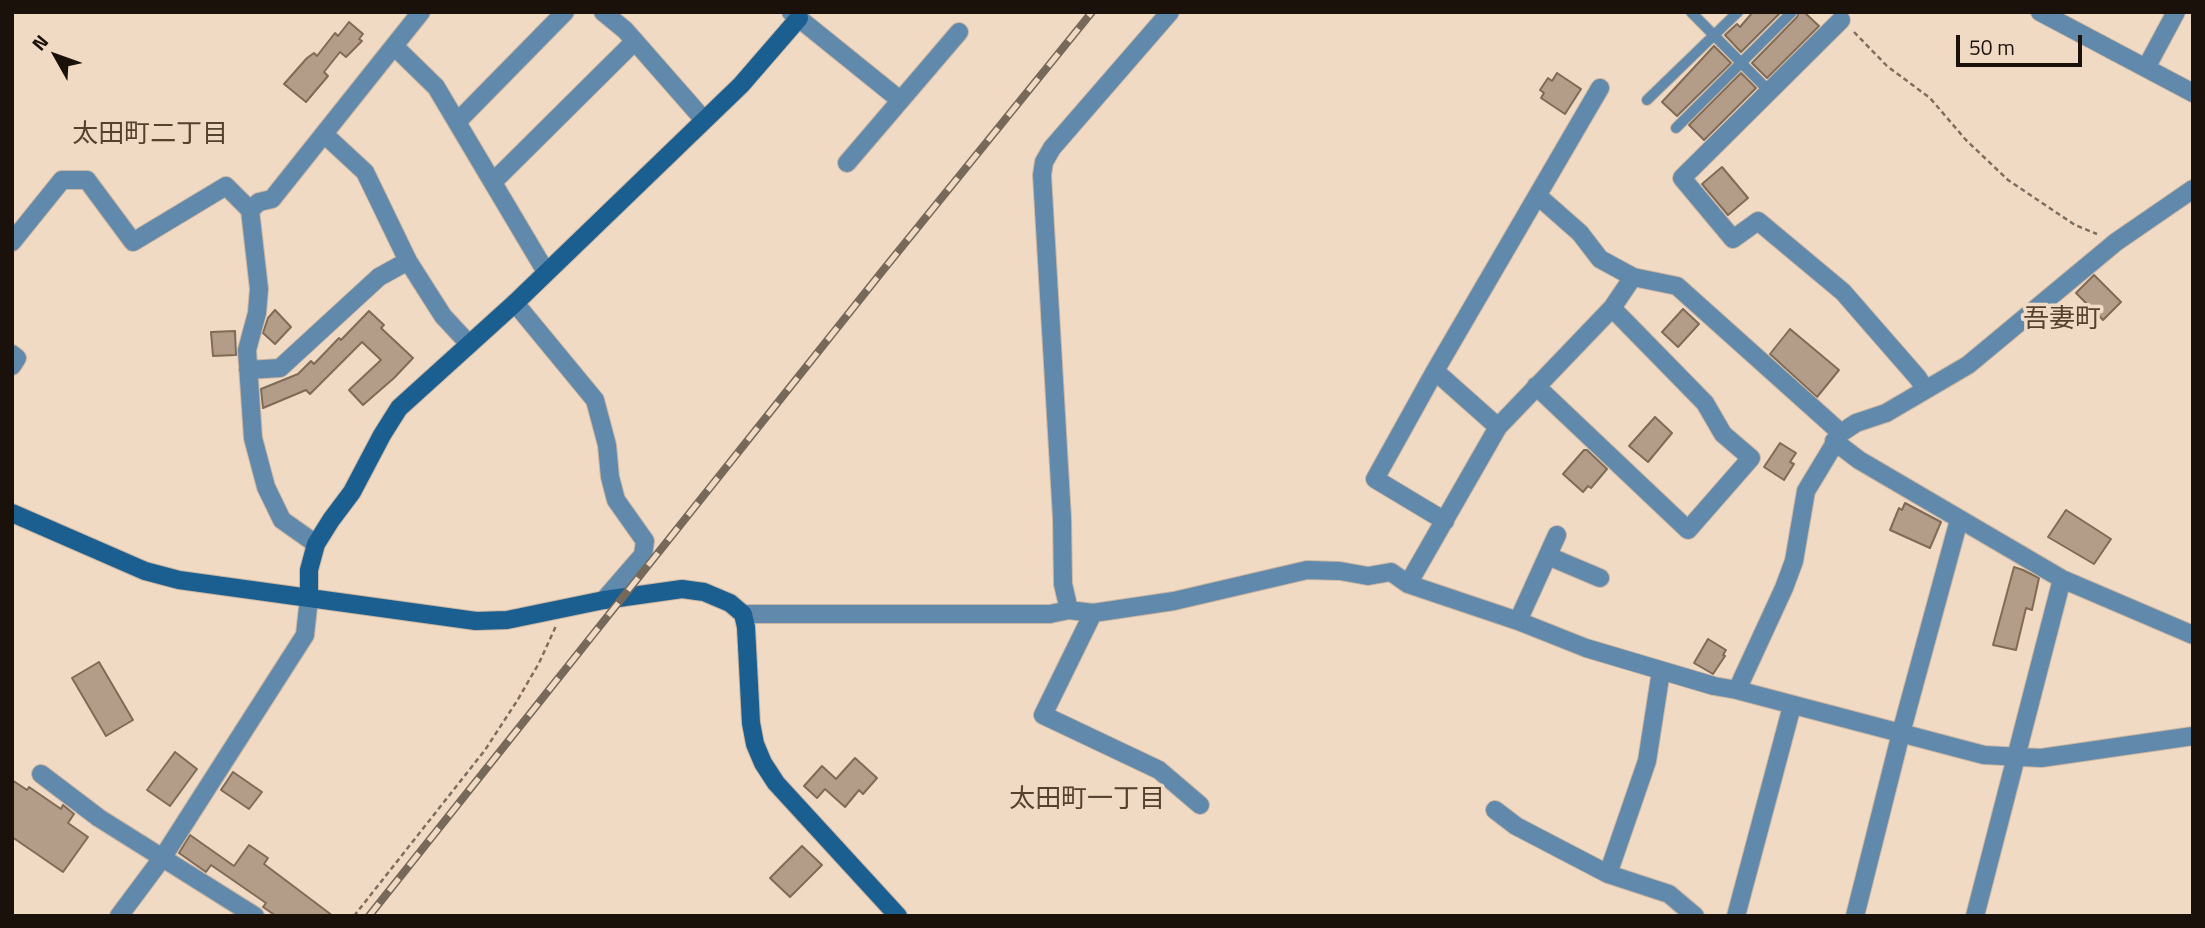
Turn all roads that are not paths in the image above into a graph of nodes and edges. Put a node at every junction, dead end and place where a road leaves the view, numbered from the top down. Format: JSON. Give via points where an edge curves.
{"nodes":[{"id":1,"x":421,"y":12,"type":"edge"},
{"id":2,"x":565,"y":12,"type":"edge"},
{"id":3,"x":603,"y":12,"type":"edge"},
{"id":4,"x":1170,"y":12,"type":"edge"},
{"id":5,"x":1691,"y":12,"type":"edge"},
{"id":6,"x":1738,"y":12,"type":"edge"},
{"id":7,"x":1793,"y":12,"type":"edge"},
{"id":8,"x":2040,"y":12,"type":"edge"},
{"id":9,"x":2175,"y":13,"type":"edge"},
{"id":10,"x":795,"y":15,"type":"edge"},
{"id":11,"x":1837,"y":16,"type":"edge"},
{"id":12,"x":2063,"y":17,"type":"edge"},
{"id":13,"x":959,"y":32,"type":"dead end"},
{"id":14,"x":1714,"y":36,"type":"junction"},
{"id":15,"x":635,"y":41,"type":"junction"},
{"id":16,"x":394,"y":46,"type":"junction"},
{"id":17,"x":1743,"y":64,"type":"junction"},
{"id":18,"x":2146,"y":68,"type":"junction"},
{"id":19,"x":1600,"y":88,"type":"dead end"},
{"id":20,"x":1769,"y":91,"type":"junction"},
{"id":21,"x":2193,"y":93,"type":"edge"},
{"id":22,"x":900,"y":100,"type":"junction"},
{"id":23,"x":1647,"y":100,"type":"dead end"},
{"id":24,"x":704,"y":120,"type":"junction"},
{"id":25,"x":458,"y":121,"type":"junction"},
{"id":26,"x":1676,"y":128,"type":"dead end"},
{"id":27,"x":324,"y":134,"type":"junction"},
{"id":28,"x":847,"y":163,"type":"dead end"},
{"id":29,"x":493,"y":182,"type":"junction"},
{"id":30,"x":2193,"y":188,"type":"edge"},
{"id":31,"x":1538,"y":196,"type":"junction"},
{"id":32,"x":250,"y":210,"type":"junction"},
{"id":33,"x":15,"y":233,"type":"edge"},
{"id":34,"x":408,"y":261,"type":"junction"},
{"id":35,"x":546,"y":272,"type":"junction"},
{"id":36,"x":1633,"y":277,"type":"junction"},
{"id":37,"x":515,"y":303,"type":"junction"},
{"id":38,"x":1612,"y":308,"type":"junction"},
{"id":39,"x":469,"y":344,"type":"junction"},
{"id":40,"x":12,"y":354,"type":"edge"},
{"id":41,"x":12,"y":366,"type":"edge"},
{"id":42,"x":248,"y":370,"type":"junction"},
{"id":43,"x":1435,"y":371,"type":"junction"},
{"id":44,"x":1536,"y":386,"type":"junction"},
{"id":45,"x":1925,"y":389,"type":"junction"},
{"id":46,"x":1498,"y":427,"type":"junction"},
{"id":47,"x":1837,"y":437,"type":"junction"},
{"id":48,"x":12,"y":513,"type":"edge"},
{"id":49,"x":1959,"y":520,"type":"junction"},
{"id":50,"x":1445,"y":521,"type":"junction"},
{"id":51,"x":1557,"y":535,"type":"dead end"},
{"id":52,"x":316,"y":544,"type":"junction"},
{"id":53,"x":1548,"y":556,"type":"junction"},
{"id":54,"x":1600,"y":578,"type":"dead end"},
{"id":55,"x":2062,"y":579,"type":"junction"},
{"id":56,"x":1408,"y":584,"type":"junction"},
{"id":57,"x":309,"y":597,"type":"junction"},
{"id":58,"x":604,"y":600,"type":"junction"},
{"id":59,"x":1069,"y":610,"type":"junction"},
{"id":60,"x":1093,"y":613,"type":"junction"},
{"id":61,"x":743,"y":614,"type":"junction"},
{"id":62,"x":1518,"y":621,"type":"junction"},
{"id":63,"x":2193,"y":635,"type":"edge"},
{"id":64,"x":1661,"y":671,"type":"junction"},
{"id":65,"x":1737,"y":690,"type":"junction"},
{"id":66,"x":1791,"y":706,"type":"junction"},
{"id":67,"x":1901,"y":733,"type":"junction"},
{"id":68,"x":2193,"y":736,"type":"edge"},
{"id":69,"x":2015,"y":758,"type":"junction"},
{"id":70,"x":41,"y":774,"type":"dead end"},
{"id":71,"x":1200,"y":805,"type":"dead end"},
{"id":72,"x":1495,"y":810,"type":"dead end"},
{"id":73,"x":163,"y":857,"type":"junction"},
{"id":74,"x":1608,"y":874,"type":"junction"},
{"id":75,"x":119,"y":916,"type":"edge"},
{"id":76,"x":255,"y":916,"type":"edge"},
{"id":77,"x":898,"y":916,"type":"edge"},
{"id":78,"x":1695,"y":916,"type":"edge"},
{"id":79,"x":1736,"y":916,"type":"edge"},
{"id":80,"x":1856,"y":916,"type":"edge"},
{"id":81,"x":1975,"y":916,"type":"edge"}],
"edges":[{"from":1,"to":16,"type":"street"},
{"from":2,"to":25,"type":"street"},
{"from":3,"to":15,"type":"street"},
{"from":4,"to":59,"type":"street","via":[[1044,162],[1063,584]]},
{"from":5,"to":14,"type":"lane"},
{"from":6,"to":14,"type":"lane"},
{"from":7,"to":17,"type":"lane"},
{"from":8,"to":12,"type":"street"},
{"from":9,"to":18,"type":"street"},
{"from":10,"to":22,"type":"street"},
{"from":10,"to":24,"type":"street","via":[[741,85]]},
{"from":11,"to":20,"type":"street"},
{"from":12,"to":18,"type":"street"},
{"from":13,"to":22,"type":"street"},
{"from":14,"to":17,"type":"lane"},
{"from":14,"to":23,"type":"lane"},
{"from":15,"to":24,"type":"street"},
{"from":15,"to":29,"type":"street"},
{"from":16,"to":25,"type":"street","via":[[436,87]]},
{"from":16,"to":27,"type":"street"},
{"from":17,"to":20,"type":"lane"},
{"from":17,"to":26,"type":"lane"},
{"from":18,"to":21,"type":"street"},
{"from":19,"to":31,"type":"street"},
{"from":20,"to":45,"type":"street","via":[[1682,178],[1733,239],[1758,221],[1843,292]]},
{"from":22,"to":28,"type":"street"},
{"from":24,"to":35,"type":"street"},
{"from":25,"to":29,"type":"street"},
{"from":27,"to":32,"type":"street","via":[[272,199]]},
{"from":27,"to":34,"type":"street","via":[[365,172]]},
{"from":29,"to":35,"type":"street"},
{"from":30,"to":45,"type":"street","via":[[2116,242],[1968,365]]},
{"from":31,"to":36,"type":"street","via":[[1580,233],[1600,259]]},
{"from":31,"to":43,"type":"street"},
{"from":32,"to":33,"type":"street","via":[[226,186],[133,242],[87,180],[62,180]]},
{"from":32,"to":42,"type":"street","via":[[258,289]]},
{"from":34,"to":39,"type":"street","via":[[443,316]]},
{"from":34,"to":42,"type":"street","via":[[379,277],[280,368]]},
{"from":35,"to":37,"type":"street"},
{"from":36,"to":38,"type":"street"},
{"from":36,"to":47,"type":"street","via":[[1677,286]]},
{"from":37,"to":39,"type":"street"},
{"from":37,"to":58,"type":"street","via":[[596,400],[616,500],[645,541],[643,555]]},
{"from":38,"to":44,"type":"street"},
{"from":38,"to":44,"type":"street","via":[[1705,403],[1723,434],[1751,458],[1688,530]]},
{"from":39,"to":52,"type":"street","via":[[399,408],[352,492]]},
{"from":40,"to":41,"type":"street","via":[[17,358]]},
{"from":42,"to":52,"type":"street","via":[[253,438],[266,487],[282,520]]},
{"from":43,"to":46,"type":"street"},
{"from":43,"to":50,"type":"street","via":[[1375,479]]},
{"from":44,"to":46,"type":"street"},
{"from":45,"to":47,"type":"street"},
{"from":46,"to":50,"type":"street"},
{"from":47,"to":49,"type":"street","via":[[1859,460]]},
{"from":47,"to":65,"type":"street","via":[[1806,491],[1794,561]]},
{"from":48,"to":57,"type":"street","via":[[145,571],[206,585]]},
{"from":49,"to":55,"type":"street"},
{"from":49,"to":67,"type":"street"},
{"from":50,"to":56,"type":"street"},
{"from":51,"to":53,"type":"street"},
{"from":52,"to":57,"type":"street","via":[[309,570]]},
{"from":53,"to":54,"type":"street"},
{"from":53,"to":62,"type":"street"},
{"from":55,"to":63,"type":"street"},
{"from":55,"to":69,"type":"street"},
{"from":56,"to":60,"type":"street","via":[[1391,572],[1368,576],[1307,570],[1174,601]]},
{"from":56,"to":62,"type":"street"},
{"from":57,"to":58,"type":"street","via":[[476,621],[507,620]]},
{"from":57,"to":73,"type":"street","via":[[305,635]]},
{"from":58,"to":61,"type":"street","via":[[682,589],[704,592]]},
{"from":59,"to":60,"type":"street"},
{"from":59,"to":61,"type":"street","via":[[1050,614]]},
{"from":60,"to":71,"type":"street","via":[[1043,715],[1158,770]]},
{"from":61,"to":77,"type":"street","via":[[751,723],[762,763]]},
{"from":62,"to":64,"type":"street"},
{"from":64,"to":65,"type":"street"},
{"from":64,"to":74,"type":"street","via":[[1647,761]]},
{"from":65,"to":66,"type":"street"},
{"from":66,"to":67,"type":"street"},
{"from":66,"to":79,"type":"street"},
{"from":67,"to":69,"type":"street","via":[[1984,755]]},
{"from":67,"to":80,"type":"street"},
{"from":68,"to":69,"type":"street"},
{"from":69,"to":81,"type":"street"},
{"from":70,"to":73,"type":"street","via":[[99,818]]},
{"from":72,"to":74,"type":"street","via":[[1516,826]]},
{"from":73,"to":75,"type":"street"},
{"from":73,"to":76,"type":"street"},
{"from":74,"to":78,"type":"street","via":[[1669,894]]}]}
